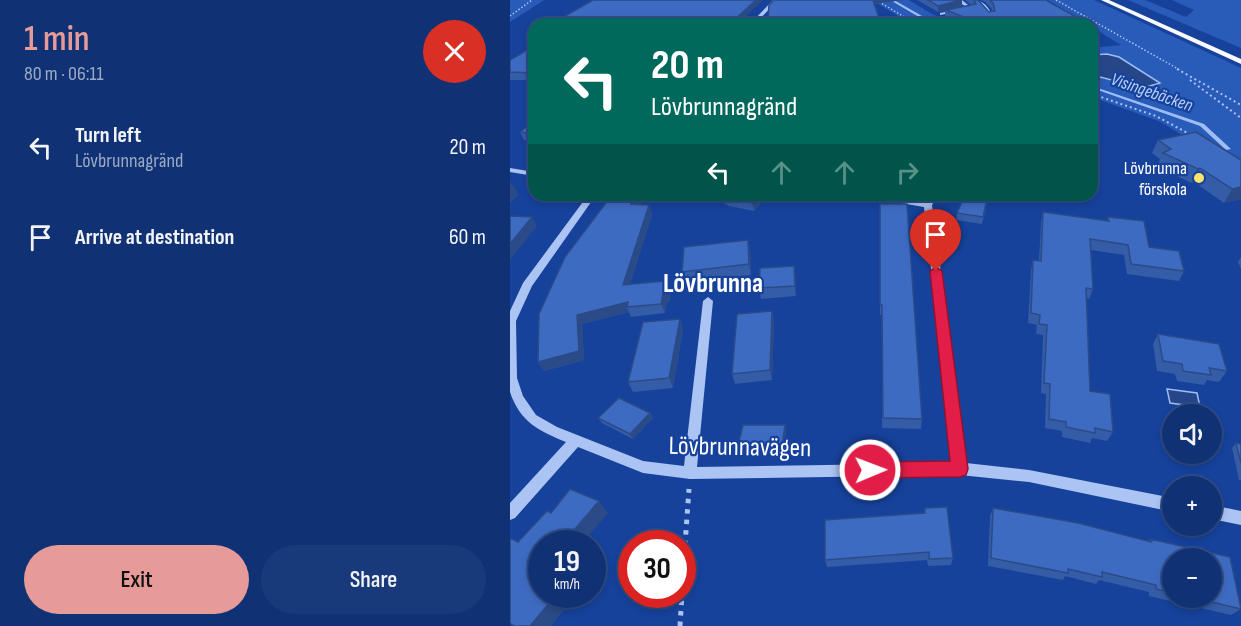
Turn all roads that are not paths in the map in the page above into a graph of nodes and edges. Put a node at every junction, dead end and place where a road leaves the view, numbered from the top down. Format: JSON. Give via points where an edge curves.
{"nodes":[{"id":1,"x":776,"y":0,"type":"edge"},
{"id":2,"x":959,"y":0,"type":"edge"},
{"id":3,"x":975,"y":0,"type":"edge"},
{"id":4,"x":1104,"y":0,"type":"edge"},
{"id":5,"x":1113,"y":0,"type":"edge"},
{"id":6,"x":942,"y":14,"type":"edge"},
{"id":7,"x":990,"y":15,"type":"edge"},
{"id":8,"x":758,"y":18,"type":"edge"},
{"id":9,"x":1144,"y":18,"type":"junction"},
{"id":10,"x":1241,"y":62,"type":"edge"},
{"id":11,"x":510,"y":171,"type":"edge"},
{"id":12,"x":528,"y":173,"type":"edge"},
{"id":13,"x":588,"y":201,"type":"edge"},
{"id":14,"x":931,"y":201,"type":"edge"},
{"id":15,"x":708,"y":301,"type":"dead end"},
{"id":16,"x":576,"y":441,"type":"junction"},
{"id":17,"x":960,"y":469,"type":"junction"},
{"id":18,"x":690,"y":473,"type":"junction"},
{"id":19,"x":1162,"y":503,"type":"edge"},
{"id":20,"x":510,"y":513,"type":"edge"},
{"id":21,"x":1222,"y":514,"type":"edge"},
{"id":22,"x":1241,"y":518,"type":"edge"}],
"edges":[{"from":1,"to":8,"type":"street"},
{"from":2,"to":6,"type":"street","via":[[971,9]]},
{"from":3,"to":7,"type":"street"},
{"from":4,"to":9,"type":"main road"},
{"from":5,"to":9,"type":"main road"},
{"from":9,"to":10,"type":"main road"},
{"from":11,"to":12,"type":"street"},
{"from":13,"to":16,"type":"street","name":"Lövbrunnavägen","via":[[527,285],[511,321],[511,378],[518,398],[532,419]]},
{"from":14,"to":17,"type":"street"},
{"from":15,"to":18,"type":"street"},
{"from":16,"to":18,"type":"street","name":"Lövbrunnavägen","via":[[644,467]]},
{"from":16,"to":20,"type":"street"},
{"from":17,"to":18,"type":"street","name":"Lövbrunnavägen"},
{"from":17,"to":19,"type":"street","name":"Lövbrunnavägen","via":[[1029,476]]},
{"from":21,"to":22,"type":"street"}]}
